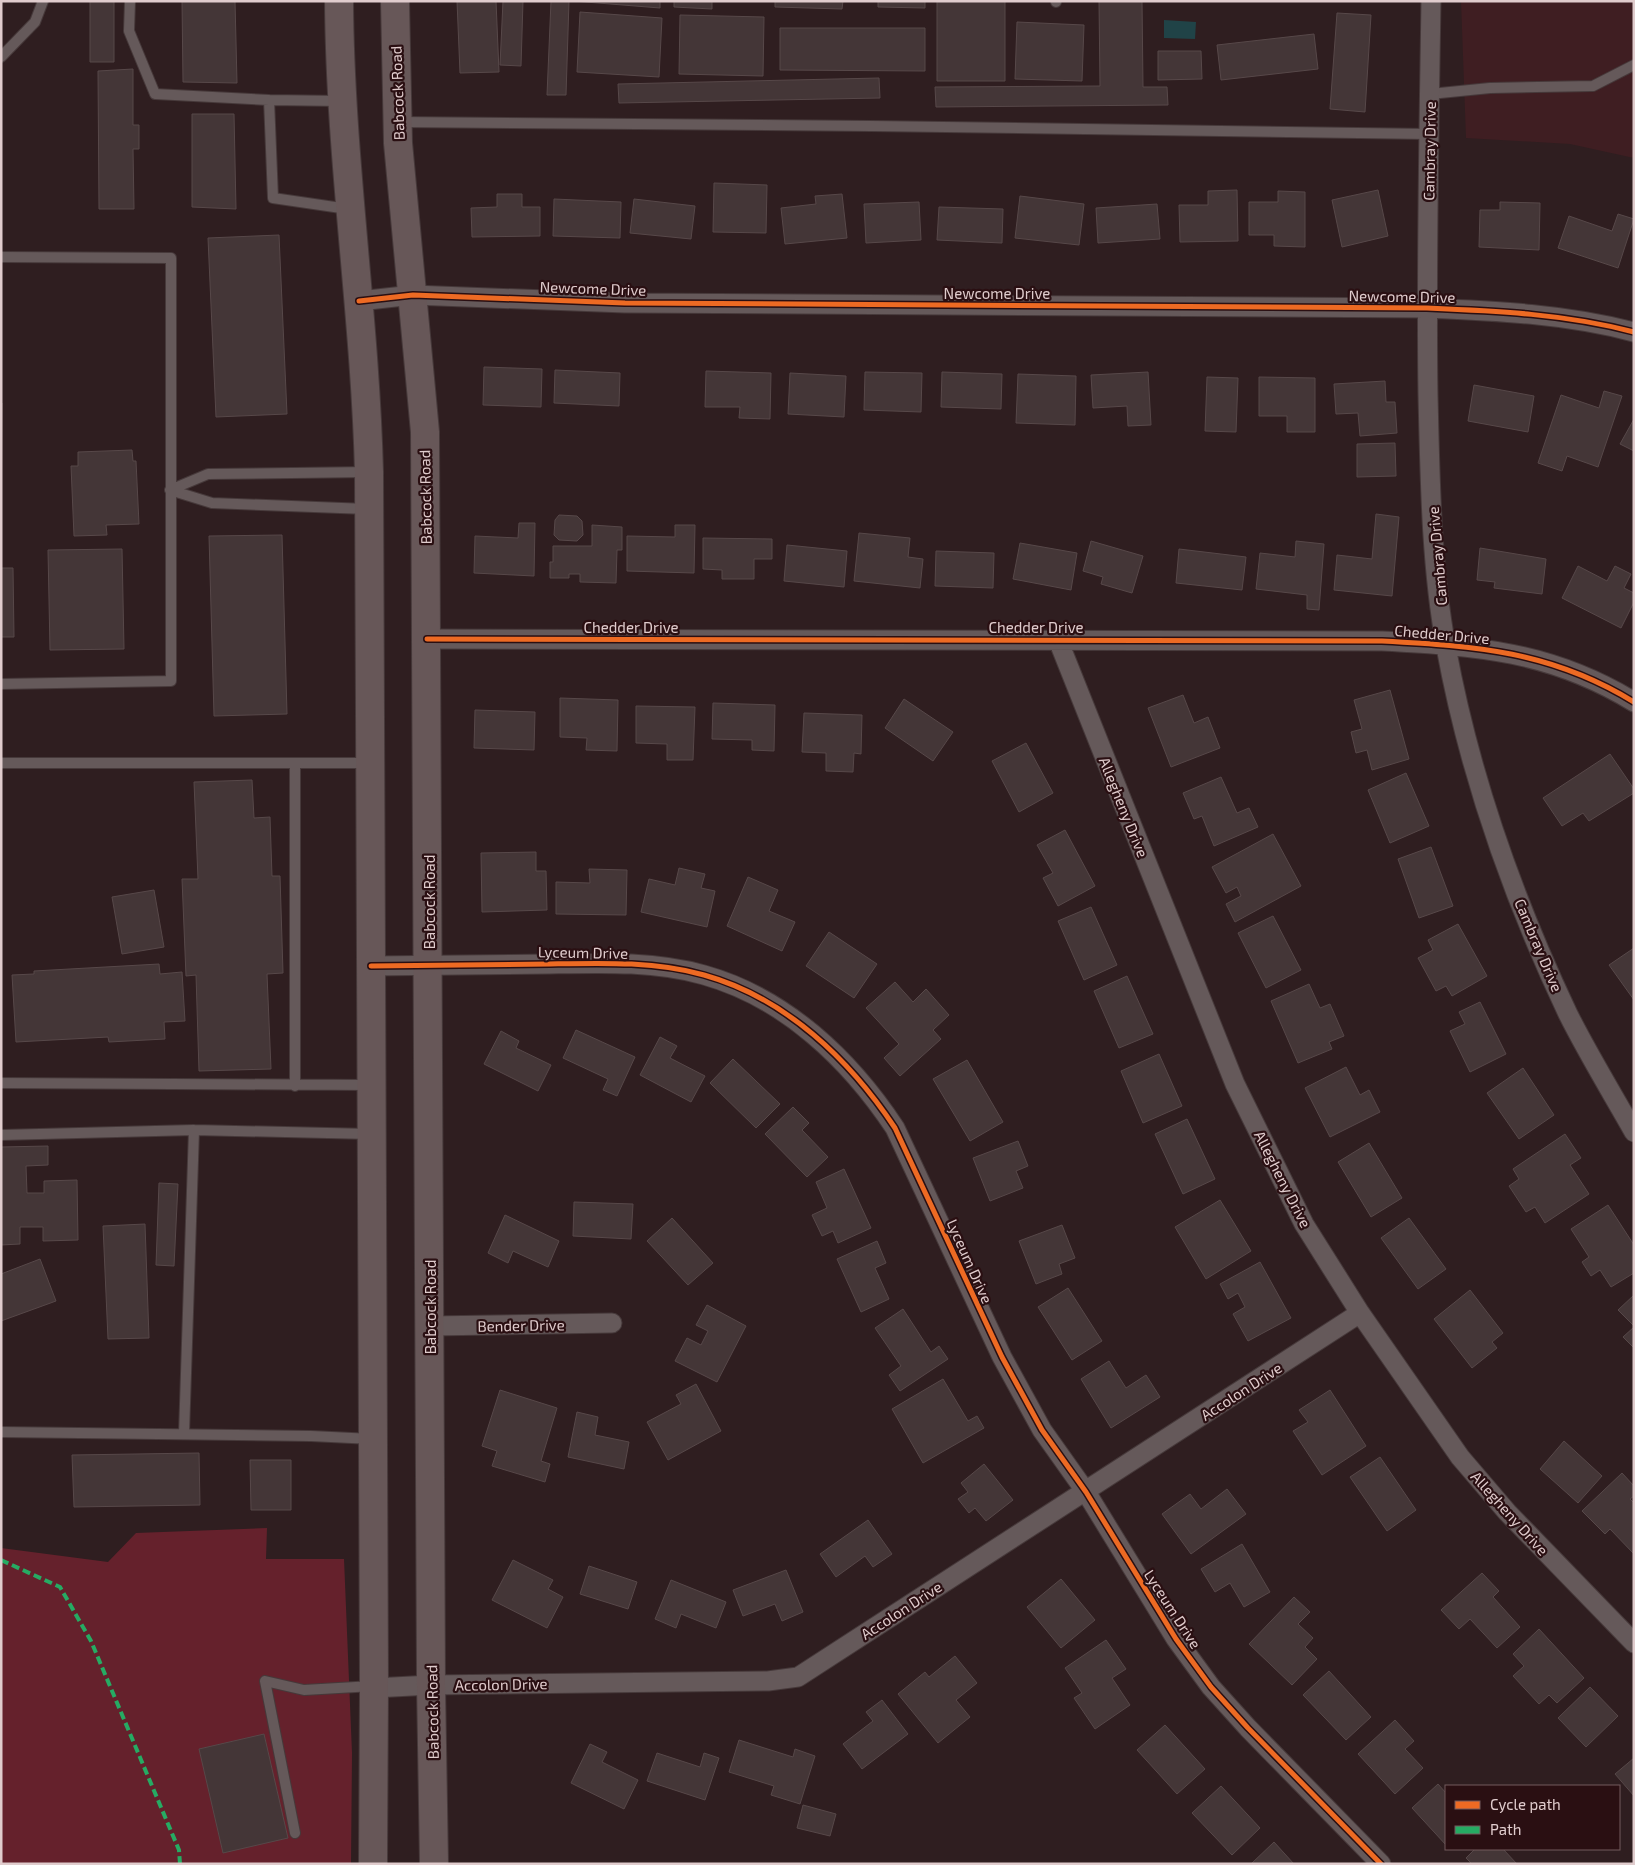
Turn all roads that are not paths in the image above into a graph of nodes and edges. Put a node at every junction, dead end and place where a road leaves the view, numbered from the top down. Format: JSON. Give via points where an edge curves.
{"nodes":[{"id":1,"x":43,"y":1,"type":"edge"},
{"id":2,"x":130,"y":1,"type":"edge"},
{"id":3,"x":339,"y":1,"type":"edge"},
{"id":4,"x":395,"y":1,"type":"edge"},
{"id":5,"x":1431,"y":1,"type":"edge"},
{"id":6,"x":1,"y":57,"type":"edge"},
{"id":7,"x":1634,"y":65,"type":"edge"},
{"id":8,"x":1430,"y":94,"type":"junction"},
{"id":9,"x":269,"y":100,"type":"junction"},
{"id":10,"x":343,"y":101,"type":"junction"},
{"id":11,"x":398,"y":122,"type":"junction"},
{"id":12,"x":1429,"y":134,"type":"junction"},
{"id":13,"x":349,"y":209,"type":"junction"},
{"id":14,"x":1,"y":257,"type":"edge"},
{"id":15,"x":413,"y":294,"type":"junction"},
{"id":16,"x":359,"y":301,"type":"junction"},
{"id":17,"x":1427,"y":308,"type":"junction"},
{"id":18,"x":1634,"y":332,"type":"edge"},
{"id":19,"x":369,"y":472,"type":"junction"},
{"id":20,"x":170,"y":490,"type":"junction"},
{"id":21,"x":369,"y":509,"type":"junction"},
{"id":22,"x":427,"y":639,"type":"junction"},
{"id":23,"x":1058,"y":640,"type":"junction"},
{"id":24,"x":1446,"y":646,"type":"junction"},
{"id":25,"x":1,"y":684,"type":"edge"},
{"id":26,"x":1634,"y":702,"type":"edge"},
{"id":27,"x":1,"y":763,"type":"edge"},
{"id":28,"x":295,"y":763,"type":"junction"},
{"id":29,"x":371,"y":763,"type":"junction"},
{"id":30,"x":429,"y":965,"type":"junction"},
{"id":31,"x":372,"y":966,"type":"junction"},
{"id":32,"x":1,"y":1083,"type":"edge"},
{"id":33,"x":372,"y":1085,"type":"junction"},
{"id":34,"x":295,"y":1086,"type":"junction"},
{"id":35,"x":194,"y":1130,"type":"junction"},
{"id":36,"x":1634,"y":1132,"type":"edge"},
{"id":37,"x":372,"y":1134,"type":"junction"},
{"id":38,"x":1,"y":1135,"type":"edge"},
{"id":39,"x":1360,"y":1314,"type":"junction"},
{"id":40,"x":612,"y":1323,"type":"dead end"},
{"id":41,"x":430,"y":1326,"type":"junction"},
{"id":42,"x":1,"y":1432,"type":"edge"},
{"id":43,"x":184,"y":1434,"type":"junction"},
{"id":44,"x":373,"y":1439,"type":"junction"},
{"id":45,"x":1086,"y":1492,"type":"junction"},
{"id":46,"x":1634,"y":1643,"type":"edge"},
{"id":47,"x":431,"y":1685,"type":"junction"},
{"id":48,"x":374,"y":1687,"type":"junction"},
{"id":49,"x":295,"y":1833,"type":"dead end"},
{"id":50,"x":373,"y":1864,"type":"edge"},
{"id":51,"x":434,"y":1864,"type":"edge"},
{"id":52,"x":1381,"y":1864,"type":"edge"}],
"edges":[{"from":1,"to":6,"type":"lane","via":[[35,22]]},
{"from":2,"to":9,"type":"lane","via":[[130,31],[155,94]]},
{"from":3,"to":10,"type":"main road"},
{"from":4,"to":11,"type":"main road","name":"Babcock Road"},
{"from":5,"to":8,"type":"street","name":"Cambray Drive"},
{"from":7,"to":8,"type":"lane","via":[[1592,86],[1490,88]]},
{"from":8,"to":12,"type":"street","name":"Cambray Drive"},
{"from":9,"to":10,"type":"lane"},
{"from":9,"to":13,"type":"lane","via":[[273,198]]},
{"from":10,"to":13,"type":"main road"},
{"from":11,"to":12,"type":"lane"},
{"from":11,"to":15,"type":"main road","name":"Babcock Road"},
{"from":12,"to":17,"type":"street","name":"Cambray Drive"},
{"from":13,"to":16,"type":"main road"},
{"from":14,"to":20,"type":"lane","via":[[171,258]]},
{"from":15,"to":16,"type":"street","name":"Newcome Drive"},
{"from":15,"to":17,"type":"street","name":"Newcome Drive","via":[[625,302]]},
{"from":15,"to":22,"type":"main road","name":"Babcock Road","via":[[425,432]]},
{"from":16,"to":19,"type":"main road"},
{"from":17,"to":18,"type":"street","name":"Newcome Drive","via":[[1532,313],[1600,323]]},
{"from":17,"to":24,"type":"street","name":"Cambray Drive","via":[[1429,454]]},
{"from":19,"to":20,"type":"lane","via":[[208,474]]},
{"from":19,"to":21,"type":"main road"},
{"from":20,"to":21,"type":"lane","via":[[212,503]]},
{"from":20,"to":25,"type":"lane","via":[[171,682]]},
{"from":21,"to":29,"type":"main road"},
{"from":22,"to":23,"type":"street","name":"Chedder Drive"},
{"from":22,"to":30,"type":"main road","name":"Babcock Road"},
{"from":23,"to":24,"type":"street","name":"Chedder Drive","via":[[1382,641]]},
{"from":23,"to":39,"type":"street","name":"Allegheny Drive","via":[[1236,1084],[1304,1224]]},
{"from":24,"to":26,"type":"street","name":"Chedder Drive","via":[[1547,661],[1608,686]]},
{"from":24,"to":36,"type":"street","name":"Cambray Drive","via":[[1467,742],[1529,928],[1570,1017]]},
{"from":27,"to":28,"type":"lane"},
{"from":28,"to":29,"type":"lane"},
{"from":28,"to":34,"type":"lane"},
{"from":29,"to":31,"type":"main road"},
{"from":30,"to":31,"type":"street","name":"Lyceum Drive"},
{"from":30,"to":41,"type":"main road","name":"Babcock Road"},
{"from":30,"to":45,"type":"street","name":"Lyceum Drive","via":[[610,963],[663,967],[704,975],[764,1001],[824,1043],[869,1090],[895,1128],[1002,1357],[1042,1430]]},
{"from":31,"to":33,"type":"main road"},
{"from":32,"to":34,"type":"lane"},
{"from":33,"to":34,"type":"lane"},
{"from":33,"to":37,"type":"main road"},
{"from":35,"to":37,"type":"lane"},
{"from":35,"to":38,"type":"lane"},
{"from":35,"to":43,"type":"lane"},
{"from":37,"to":44,"type":"main road"},
{"from":39,"to":45,"type":"street","name":"Accolon Drive"},
{"from":39,"to":46,"type":"street","name":"Allegheny Drive","via":[[1460,1457],[1507,1512]]},
{"from":40,"to":41,"type":"street","name":"Bender Drive"},
{"from":41,"to":47,"type":"main road","name":"Babcock Road"},
{"from":42,"to":43,"type":"lane"},
{"from":43,"to":44,"type":"lane"},
{"from":44,"to":48,"type":"main road"},
{"from":45,"to":47,"type":"street","name":"Accolon Drive","via":[[798,1677]]},
{"from":45,"to":52,"type":"street","name":"Lyceum Drive","via":[[1176,1638],[1211,1687]]},
{"from":47,"to":48,"type":"street","name":"Accolon Drive"},
{"from":47,"to":51,"type":"main road","name":"Babcock Road"},
{"from":48,"to":49,"type":"lane","via":[[304,1690],[266,1681]]},
{"from":48,"to":50,"type":"main road"}]}
